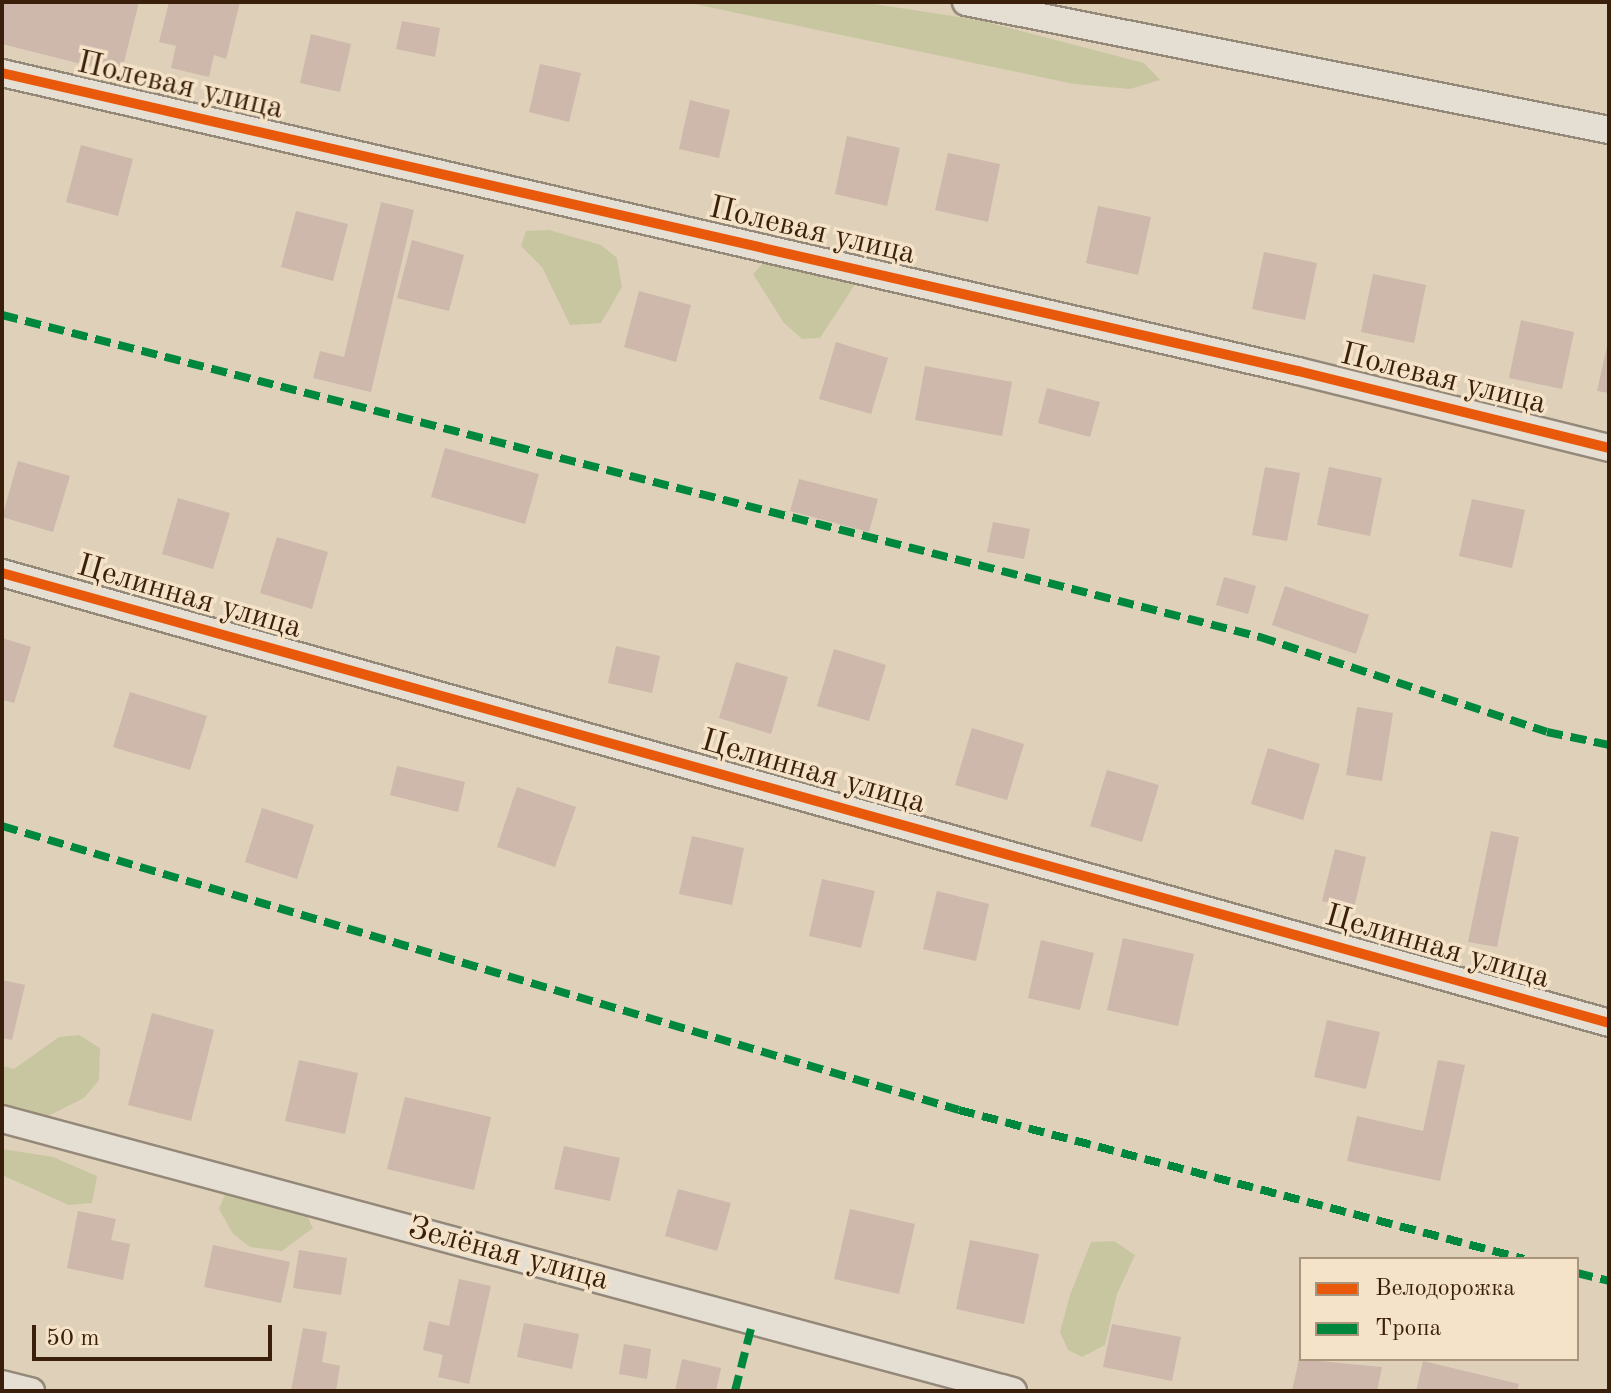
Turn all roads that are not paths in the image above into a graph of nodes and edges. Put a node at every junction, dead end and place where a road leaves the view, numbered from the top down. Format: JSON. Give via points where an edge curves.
{"nodes":[{"id":1,"x":966,"y":2,"type":"edge"},
{"id":2,"x":2,"y":73,"type":"edge"},
{"id":3,"x":1609,"y":130,"type":"edge"},
{"id":4,"x":1609,"y":448,"type":"edge"},
{"id":5,"x":2,"y":573,"type":"edge"},
{"id":6,"x":1609,"y":1023,"type":"edge"},
{"id":7,"x":2,"y":1119,"type":"edge"},
{"id":8,"x":2,"y":1384,"type":"edge"},
{"id":9,"x":31,"y":1391,"type":"edge"},
{"id":10,"x":1013,"y":1391,"type":"edge"}],
"edges":[{"from":1,"to":3,"type":"street"},
{"from":2,"to":4,"type":"street","name":"Полевая улица","via":[[1268,363]]},
{"from":5,"to":6,"type":"street","name":"Целинная улица"},
{"from":7,"to":10,"type":"street","name":"Зелёная улица"},
{"from":8,"to":9,"type":"street"}]}
